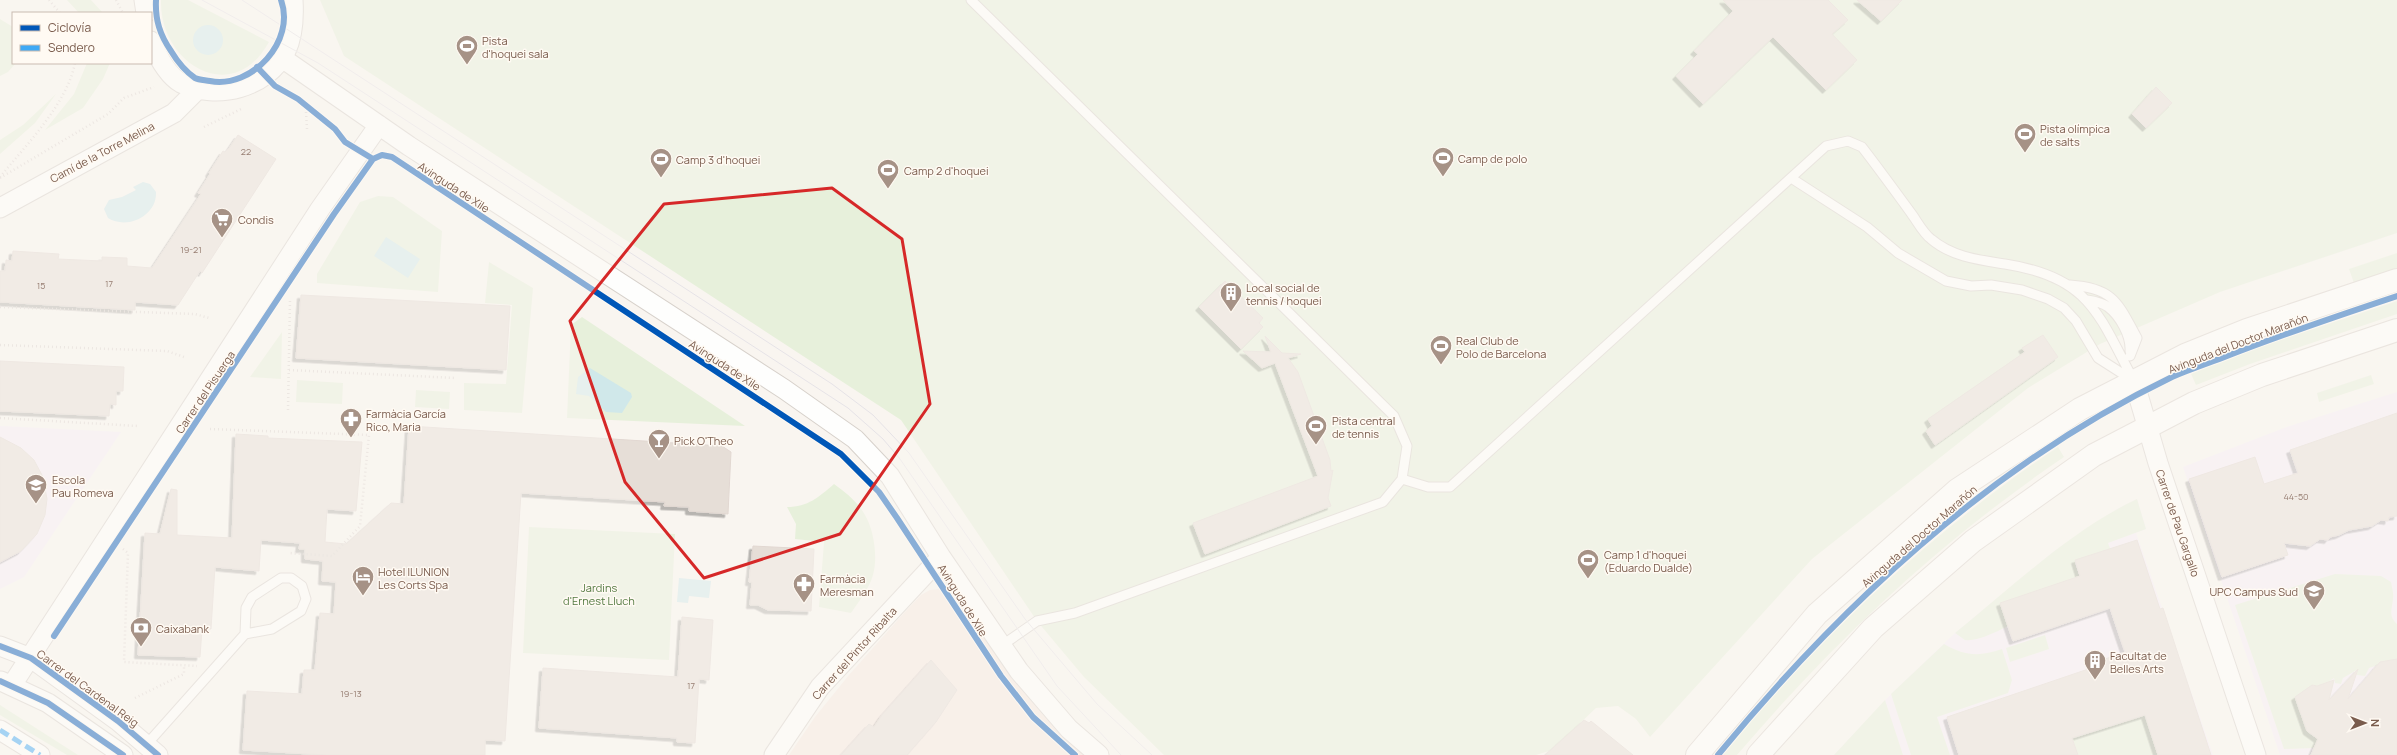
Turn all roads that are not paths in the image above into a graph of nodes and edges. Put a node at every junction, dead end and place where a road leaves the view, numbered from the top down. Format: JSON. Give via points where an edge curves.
{"nodes":[{"id":1,"x":293,"y":0,"type":"edge"},
{"id":2,"x":971,"y":0,"type":"edge"},
{"id":3,"x":152,"y":43,"type":"edge"},
{"id":4,"x":282,"y":58,"type":"junction"},
{"id":5,"x":198,"y":89,"type":"junction"},
{"id":6,"x":379,"y":125,"type":"junction"},
{"id":7,"x":1791,"y":178,"type":"junction"},
{"id":8,"x":0,"y":208,"type":"edge"},
{"id":9,"x":2397,"y":280,"type":"edge"},
{"id":10,"x":2070,"y":285,"type":"junction"},
{"id":11,"x":2088,"y":300,"type":"junction"},
{"id":12,"x":2397,"y":330,"type":"edge"},
{"id":13,"x":2130,"y":356,"type":"junction"},
{"id":14,"x":2131,"y":376,"type":"junction"},
{"id":15,"x":2147,"y":427,"type":"junction"},
{"id":16,"x":1402,"y":479,"type":"junction"},
{"id":17,"x":941,"y":557,"type":"junction"},
{"id":18,"x":245,"y":634,"type":"junction"},
{"id":19,"x":0,"y":646,"type":"edge"},
{"id":20,"x":1001,"y":646,"type":"junction"},
{"id":21,"x":31,"y":658,"type":"junction"},
{"id":22,"x":6,"y":683,"type":"edge"},
{"id":23,"x":0,"y":730,"type":"edge"},
{"id":24,"x":152,"y":749,"type":"edge"},
{"id":25,"x":40,"y":755,"type":"edge"},
{"id":26,"x":123,"y":755,"type":"edge"},
{"id":27,"x":774,"y":755,"type":"edge"},
{"id":28,"x":1099,"y":755,"type":"edge"},
{"id":29,"x":1697,"y":755,"type":"edge"},
{"id":30,"x":1758,"y":755,"type":"edge"},
{"id":31,"x":2256,"y":755,"type":"edge"}],
"edges":[{"from":1,"to":4,"type":"street","via":[[291,32]]},
{"from":2,"to":16,"type":"lane","via":[[1394,416],[1407,446]]},
{"from":3,"to":5,"type":"street","via":[[166,68],[180,82]]},
{"from":4,"to":5,"type":"street","via":[[277,66],[260,79],[232,91]]},
{"from":4,"to":6,"type":"street","name":"Avinguda de Xile"},
{"from":5,"to":8,"type":"street","name":"Camí de la Torre Melina","via":[[174,114]]},
{"from":6,"to":17,"type":"street","name":"Avinguda de Xile","via":[[855,438],[890,476]]},
{"from":6,"to":21,"type":"street","name":"Carrer del Pisuerga","via":[[320,209]]},
{"from":7,"to":10,"type":"lane","via":[[1826,146],[1848,141],[1862,147],[1930,239],[1948,250],[1973,259],[2035,270]]},
{"from":7,"to":14,"type":"lane","via":[[1868,227],[1898,253],[1946,281],[2022,290],[2064,308],[2076,321],[2098,358]]},
{"from":7,"to":16,"type":"lane","via":[[1450,487],[1428,487]]},
{"from":9,"to":14,"type":"street","name":"Avinguda del Doctor Marañón","via":[[2247,330]]},
{"from":10,"to":11,"type":"lane"},
{"from":10,"to":13,"type":"lane","via":[[2089,286],[2108,294],[2116,301],[2137,338]]},
{"from":11,"to":13,"type":"lane","via":[[2108,306],[2118,317],[2131,341]]},
{"from":11,"to":14,"type":"lane","via":[[2104,324]]},
{"from":12,"to":15,"type":"street","via":[[2262,375],[2194,402]]},
{"from":13,"to":14,"type":"lane"},
{"from":14,"to":15,"type":"street","name":"Carrer de Pau Gargallo"},
{"from":14,"to":29,"type":"street","name":"Avinguda del Doctor Marañón","via":[[1957,490],[1817,614]]},
{"from":15,"to":30,"type":"street","via":[[2094,455],[1974,541],[1873,628]]},
{"from":15,"to":31,"type":"street","name":"Carrer de Pau Gargallo"},
{"from":16,"to":20,"type":"lane","via":[[1383,502],[1075,612],[1037,621]]},
{"from":17,"to":20,"type":"street","name":"Avinguda de Xile"},
{"from":17,"to":27,"type":"street","name":"Carrer del Pintor Ribalta","via":[[820,687]]},
{"from":18,"to":18,"type":"lane","via":[[272,629],[301,611],[305,606],[306,595],[300,583],[291,578],[281,578],[252,597],[246,608]]},
{"from":18,"to":24,"type":"lane","via":[[215,667]]},
{"from":19,"to":21,"type":"street","name":"Carrer del Cardenal Reig"},
{"from":20,"to":28,"type":"street","name":"Avinguda de Xile","via":[[1069,729]]},
{"from":21,"to":22,"type":"street","name":"Carrer del Pisuerga"},
{"from":21,"to":24,"type":"street","name":"Carrer del Cardenal Reig"},
{"from":22,"to":26,"type":"street","via":[[52,705]]},
{"from":23,"to":25,"type":"street"}]}
